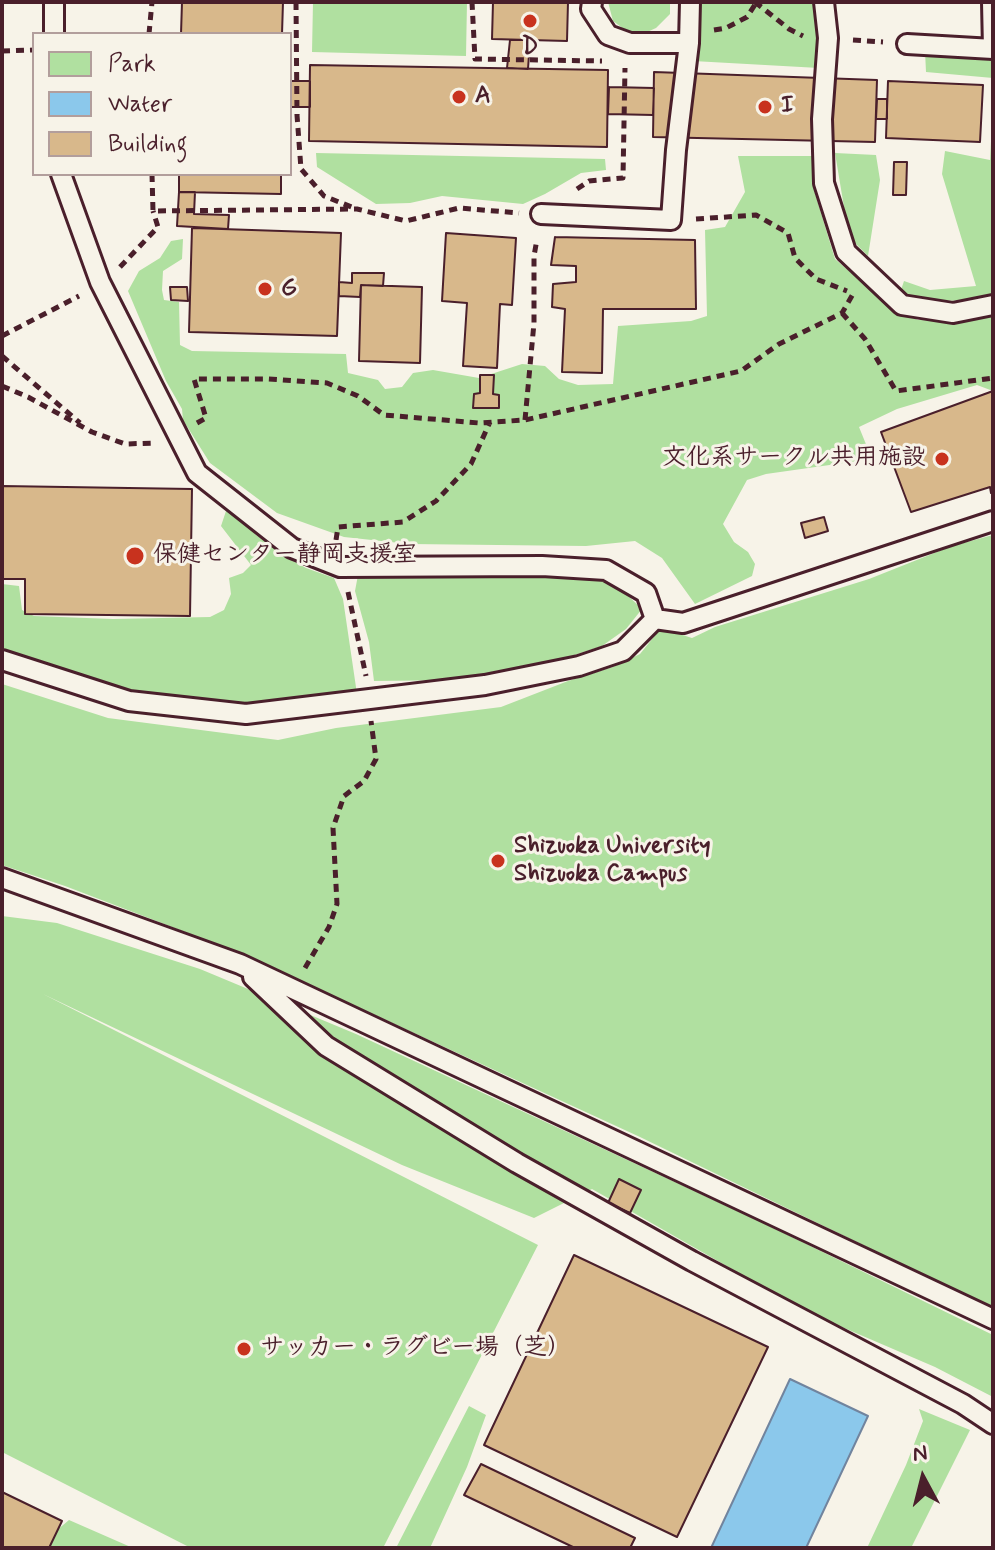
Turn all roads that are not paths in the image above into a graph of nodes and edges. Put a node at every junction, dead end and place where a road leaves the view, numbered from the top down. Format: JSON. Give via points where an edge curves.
{"nodes":[{"id":1,"x":54,"y":2,"type":"edge"},
{"id":2,"x":592,"y":2,"type":"edge"},
{"id":3,"x":690,"y":2,"type":"edge"},
{"id":4,"x":824,"y":2,"type":"edge"},
{"id":5,"x":992,"y":2,"type":"edge"},
{"id":6,"x":54,"y":32,"type":"edge"},
{"id":7,"x":689,"y":36,"type":"junction"},
{"id":8,"x":907,"y":44,"type":"road end"},
{"id":9,"x":62,"y":176,"type":"edge"},
{"id":10,"x":541,"y":214,"type":"road end"},
{"id":11,"x":993,"y":305,"type":"edge"},
{"id":12,"x":993,"y":521,"type":"edge"},
{"id":13,"x":655,"y":619,"type":"junction"},
{"id":14,"x":2,"y":660,"type":"edge"},
{"id":15,"x":2,"y":878,"type":"edge"},
{"id":16,"x":240,"y":964,"type":"junction"},
{"id":17,"x":993,"y":1319,"type":"edge"},
{"id":18,"x":993,"y":1424,"type":"edge"}],
"edges":[{"from":1,"to":6,"type":"lane"},
{"from":2,"to":7,"type":"lane","via":[[608,35],[630,43]]},
{"from":3,"to":7,"type":"lane"},
{"from":4,"to":11,"type":"lane","via":[[824,183],[846,252],[902,305],[953,313]]},
{"from":5,"to":8,"type":"lane","via":[[993,49]]},
{"from":7,"to":10,"type":"lane","via":[[671,220]]},
{"from":9,"to":13,"type":"lane","via":[[100,282],[197,473],[292,548],[340,567],[606,570],[646,593]]},
{"from":12,"to":13,"type":"lane","via":[[683,623]]},
{"from":13,"to":14,"type":"lane","via":[[623,651],[579,666],[485,685],[246,714],[129,701]]},
{"from":15,"to":16,"type":"lane"},
{"from":16,"to":17,"type":"lane"},
{"from":16,"to":18,"type":"lane","via":[[326,1046],[489,1146]]}]}
